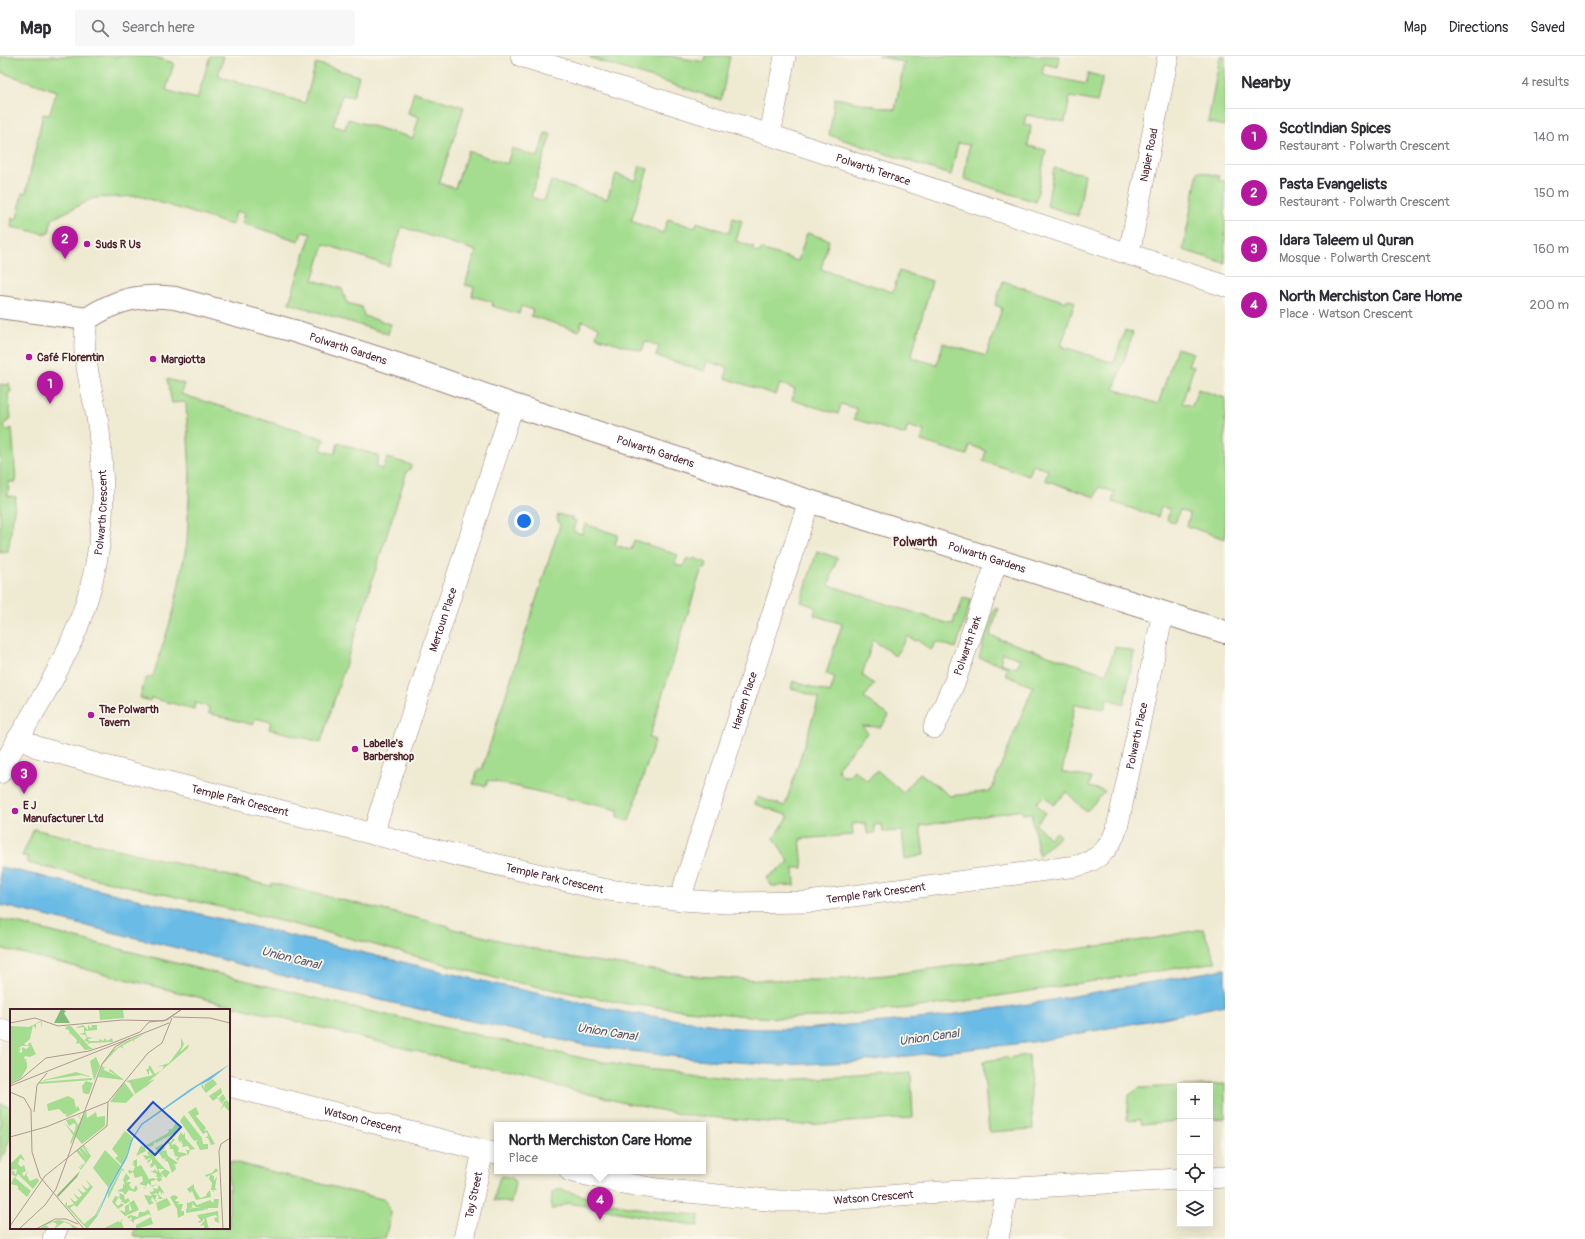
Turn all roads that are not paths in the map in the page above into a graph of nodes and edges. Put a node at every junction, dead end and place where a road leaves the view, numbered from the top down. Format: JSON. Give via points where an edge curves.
{"nodes":[{"id":1,"x":521,"y":56,"type":"edge"},
{"id":2,"x":785,"y":56,"type":"edge"},
{"id":3,"x":1168,"y":56,"type":"edge"},
{"id":4,"x":770,"y":135,"type":"junction"},
{"id":5,"x":1129,"y":254,"type":"junction"},
{"id":6,"x":1225,"y":286,"type":"edge"},
{"id":7,"x":0,"y":307,"type":"edge"},
{"id":8,"x":87,"y":319,"type":"junction"},
{"id":9,"x":513,"y":404,"type":"junction"},
{"id":10,"x":809,"y":501,"type":"junction"},
{"id":11,"x":997,"y":562,"type":"junction"},
{"id":12,"x":1163,"y":613,"type":"junction"},
{"id":13,"x":1225,"y":632,"type":"edge"},
{"id":14,"x":934,"y":728,"type":"dead end"},
{"id":15,"x":7,"y":754,"type":"edge"},
{"id":16,"x":375,"y":835,"type":"junction"},
{"id":17,"x":1102,"y":855,"type":"joint"},
{"id":18,"x":682,"y":900,"type":"junction"},
{"id":19,"x":0,"y":1029,"type":"edge"},
{"id":20,"x":10,"y":1032,"type":"edge"},
{"id":21,"x":230,"y":1086,"type":"edge"},
{"id":22,"x":490,"y":1152,"type":"edge"},
{"id":23,"x":583,"y":1174,"type":"edge"},
{"id":24,"x":1225,"y":1177,"type":"edge"},
{"id":25,"x":1213,"y":1178,"type":"edge"},
{"id":26,"x":1177,"y":1179,"type":"edge"},
{"id":27,"x":1007,"y":1189,"type":"junction"},
{"id":28,"x":57,"y":1229,"type":"edge"},
{"id":29,"x":53,"y":1239,"type":"edge"},
{"id":30,"x":464,"y":1239,"type":"edge"},
{"id":31,"x":998,"y":1239,"type":"edge"}],
"edges":[{"from":1,"to":4,"type":"street","name":"Polwarth Terrace"},
{"from":2,"to":4,"type":"street"},
{"from":3,"to":5,"type":"street","name":"Napier Road"},
{"from":4,"to":5,"type":"street","name":"Polwarth Terrace"},
{"from":5,"to":6,"type":"street","name":"Polwarth Terrace"},
{"from":7,"to":8,"type":"street"},
{"from":8,"to":9,"type":"street","name":"Polwarth Gardens","via":[[100,310],[127,299],[155,296],[175,298],[294,331]]},
{"from":8,"to":15,"type":"street","name":"Polwarth Crescent","via":[[85,350],[97,419],[103,491],[96,569],[84,610],[66,653]]},
{"from":9,"to":10,"type":"street","name":"Polwarth Gardens"},
{"from":9,"to":16,"type":"street","name":"Mertoun Place","via":[[377,821]]},
{"from":10,"to":11,"type":"street","name":"Polwarth Gardens"},
{"from":10,"to":18,"type":"street","name":"Harden Place","via":[[684,886]]},
{"from":11,"to":12,"type":"street","name":"Polwarth Gardens"},
{"from":11,"to":14,"type":"street","name":"Polwarth Park","via":[[955,681]]},
{"from":12,"to":13,"type":"street","name":"Polwarth Gardens"},
{"from":12,"to":17,"type":"street","name":"Polwarth Place","via":[[1117,828],[1113,840]]},
{"from":15,"to":16,"type":"street","name":"Temple Park Crescent","via":[[37,747]]},
{"from":16,"to":18,"type":"street","name":"Temple Park Crescent","via":[[601,889]]},
{"from":17,"to":18,"type":"street","name":"Temple Park Crescent","via":[[1076,866],[832,900],[727,903]]},
{"from":19,"to":20,"type":"street"},
{"from":21,"to":22,"type":"street","name":"Watson Crescent"},
{"from":22,"to":30,"type":"street","name":"Tay Street"},
{"from":23,"to":27,"type":"street","name":"Watson Crescent","via":[[658,1190],[778,1201],[823,1201]]},
{"from":24,"to":25,"type":"street"},
{"from":26,"to":27,"type":"street","name":"Watson Crescent"},
{"from":27,"to":31,"type":"street"},
{"from":28,"to":29,"type":"street"}]}
